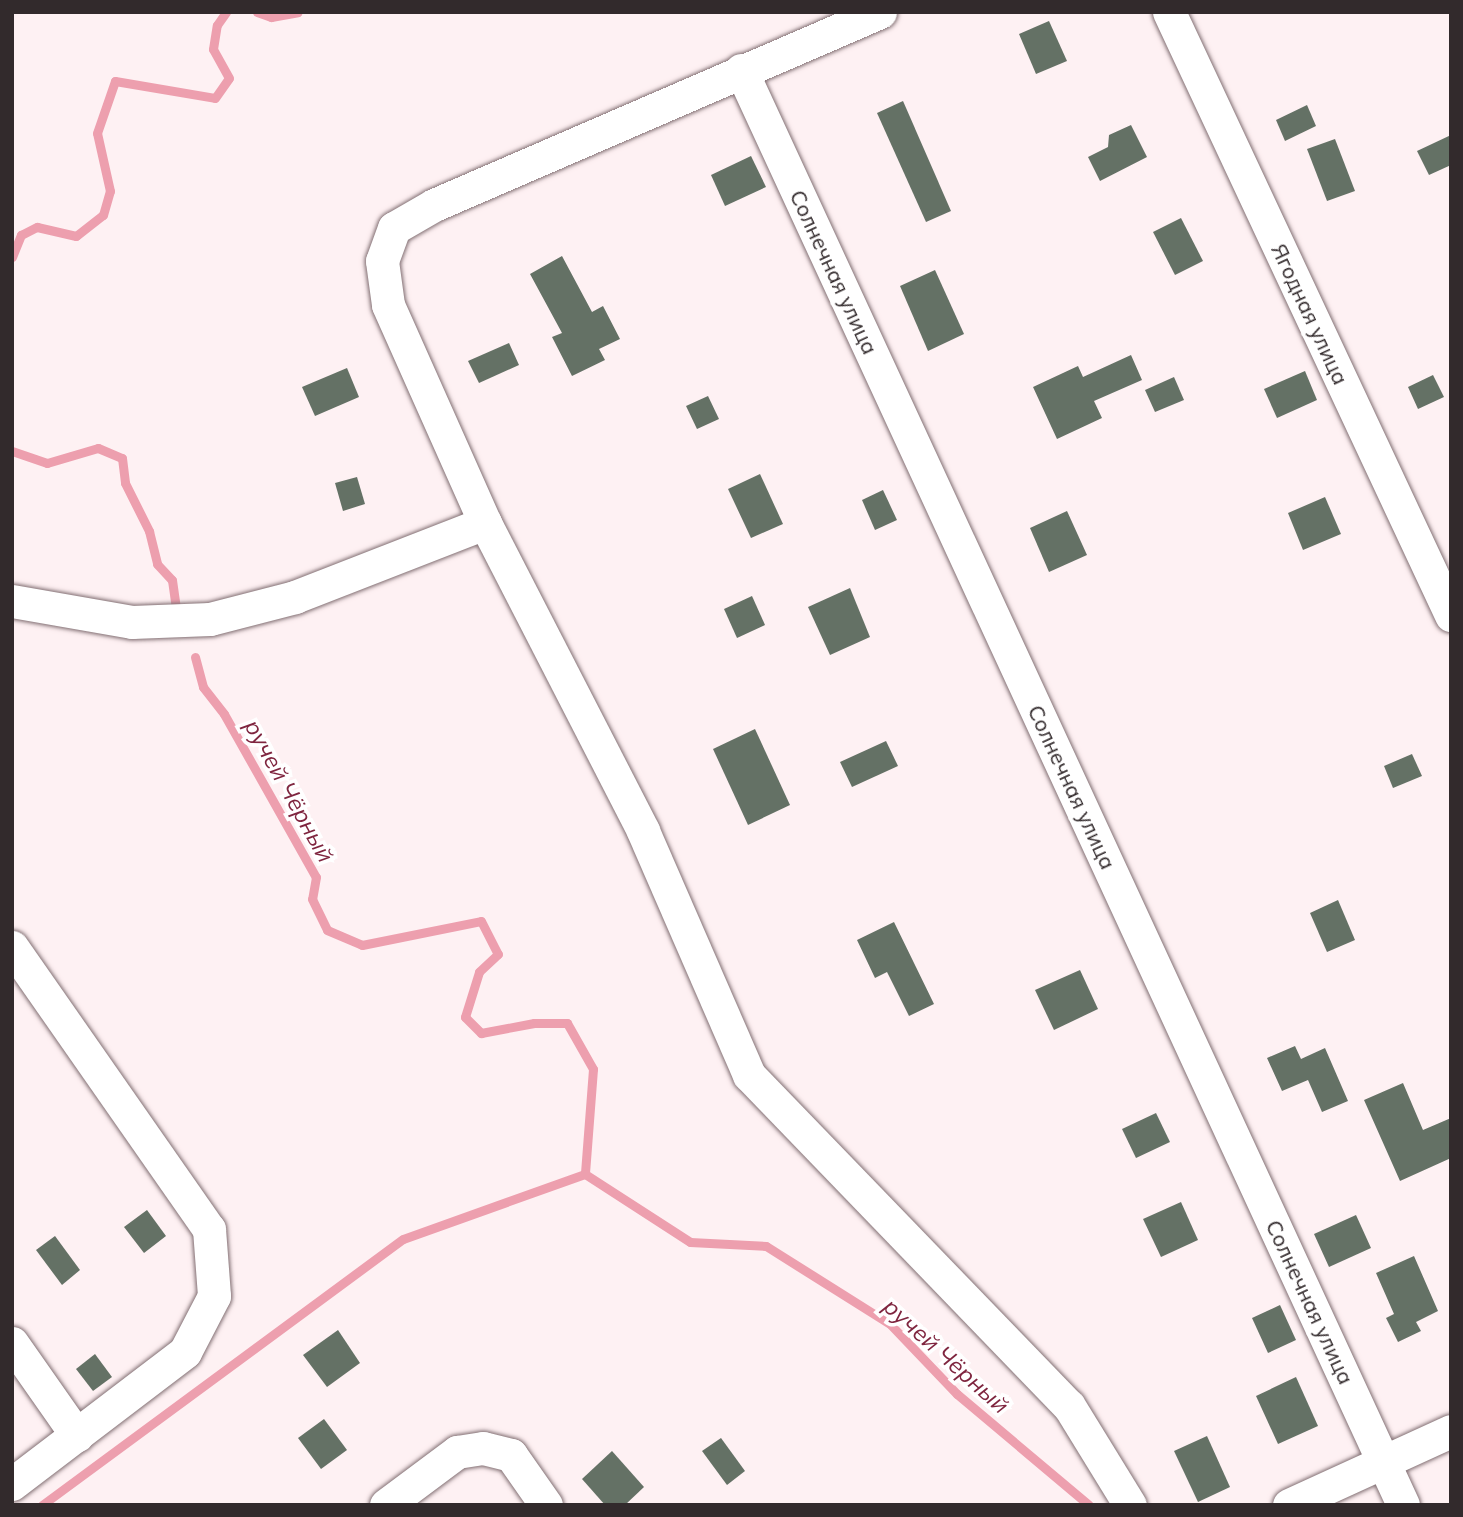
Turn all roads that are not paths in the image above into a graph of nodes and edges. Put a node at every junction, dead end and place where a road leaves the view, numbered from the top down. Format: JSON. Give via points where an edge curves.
{"nodes":[{"id":1,"x":880,"y":12,"type":"edge"},
{"id":2,"x":1169,"y":12,"type":"edge"},
{"id":3,"x":741,"y":70,"type":"junction"},
{"id":4,"x":485,"y":523,"type":"junction"},
{"id":5,"x":12,"y":601,"type":"edge"},
{"id":6,"x":1451,"y":615,"type":"edge"},
{"id":7,"x":12,"y":947,"type":"edge"},
{"id":8,"x":12,"y":1343,"type":"edge"},
{"id":9,"x":1451,"y":1431,"type":"edge"},
{"id":10,"x":77,"y":1436,"type":"junction"},
{"id":11,"x":1384,"y":1463,"type":"junction"},
{"id":12,"x":12,"y":1484,"type":"edge"},
{"id":13,"x":386,"y":1505,"type":"edge"},
{"id":14,"x":546,"y":1505,"type":"edge"},
{"id":15,"x":1130,"y":1505,"type":"edge"},
{"id":16,"x":1289,"y":1505,"type":"edge"},
{"id":17,"x":1403,"y":1505,"type":"edge"}],
"edges":[{"from":1,"to":3,"type":"street"},
{"from":2,"to":6,"type":"street","name":"Ягодная улица"},
{"from":3,"to":4,"type":"street","via":[[434,205],[394,228],[382,261],[388,305]]},
{"from":3,"to":11,"type":"street","name":"Солнечная улица"},
{"from":4,"to":5,"type":"street","via":[[295,597],[210,619],[132,622]]},
{"from":4,"to":15,"type":"street","via":[[643,831],[749,1075],[1069,1406]]},
{"from":7,"to":10,"type":"street","via":[[209,1229],[214,1296],[185,1352]]},
{"from":8,"to":10,"type":"street"},
{"from":9,"to":11,"type":"street"},
{"from":10,"to":12,"type":"street"},
{"from":11,"to":16,"type":"street"},
{"from":11,"to":17,"type":"street","name":"Солнечная улица"},
{"from":13,"to":14,"type":"street","via":[[457,1452],[483,1448],[511,1455]]}]}
